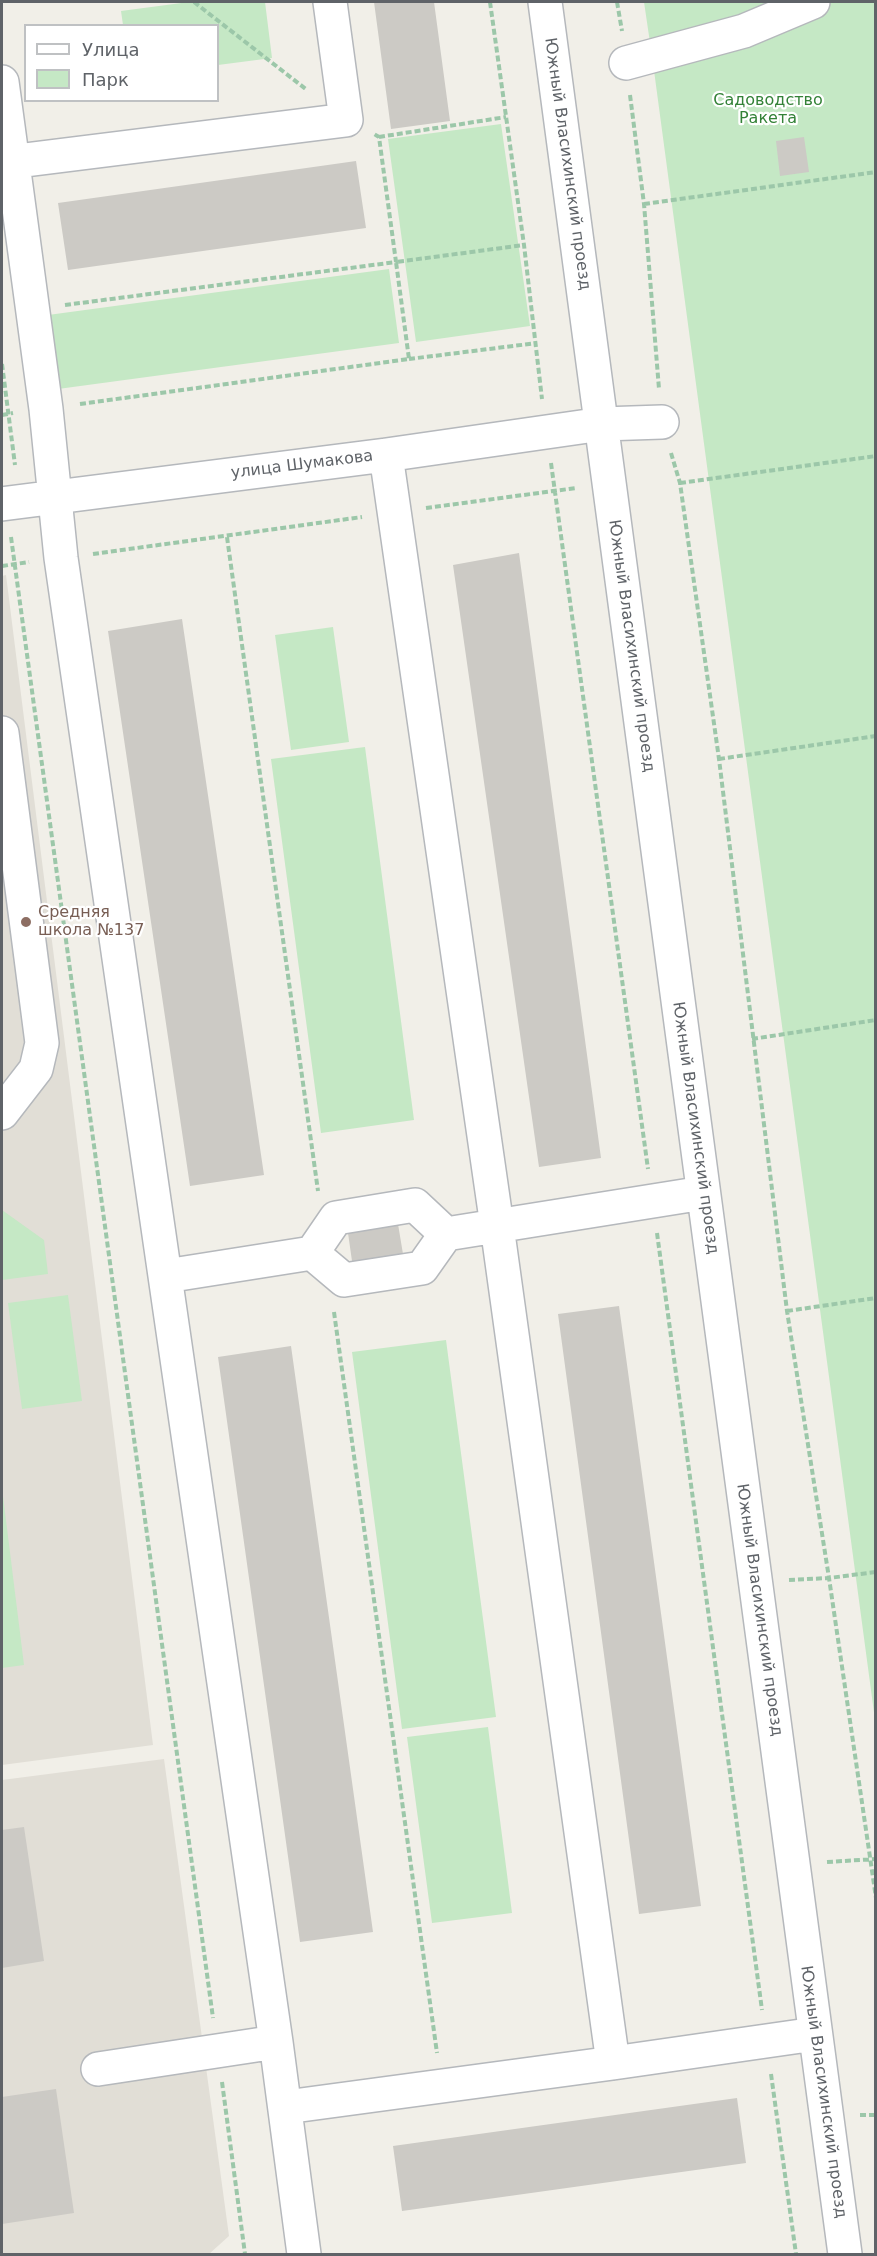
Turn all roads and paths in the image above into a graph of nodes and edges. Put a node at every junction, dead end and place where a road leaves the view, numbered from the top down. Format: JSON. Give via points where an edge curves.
{"nodes":[{"id":1,"x":194,"y":2,"type":"edge"},
{"id":2,"x":330,"y":2,"type":"edge"},
{"id":3,"x":490,"y":2,"type":"edge"},
{"id":4,"x":545,"y":2,"type":"edge"},
{"id":5,"x":617,"y":2,"type":"edge"},
{"id":6,"x":813,"y":2,"type":"edge"},
{"id":7,"x":626,"y":63,"type":"junction"},
{"id":8,"x":2,"y":82,"type":"edge"},
{"id":9,"x":506,"y":117,"type":"junction"},
{"id":10,"x":345,"y":120,"type":"junction"},
{"id":11,"x":379,"y":137,"type":"junction"},
{"id":12,"x":7,"y":162,"type":"edge"},
{"id":13,"x":876,"y":172,"type":"edge"},
{"id":14,"x":644,"y":204,"type":"junction"},
{"id":15,"x":524,"y":245,"type":"junction"},
{"id":16,"x":396,"y":262,"type":"junction"},
{"id":17,"x":32,"y":309,"type":"junction"},
{"id":18,"x":537,"y":343,"type":"junction"},
{"id":19,"x":409,"y":358,"type":"junction"},
{"id":20,"x":2,"y":364,"type":"edge"},
{"id":21,"x":542,"y":405,"type":"dead end"},
{"id":22,"x":46,"y":409,"type":"junction"},
{"id":23,"x":9,"y":414,"type":"junction"},
{"id":24,"x":2,"y":415,"type":"edge"},
{"id":25,"x":662,"y":422,"type":"junction"},
{"id":26,"x":602,"y":424,"type":"junction"},
{"id":27,"x":386,"y":454,"type":"junction"},
{"id":28,"x":876,"y":456,"type":"edge"},
{"id":29,"x":550,"y":460,"type":"dead end"},
{"id":30,"x":15,"y":465,"type":"dead end"},
{"id":31,"x":680,"y":483,"type":"junction"},
{"id":32,"x":610,"y":484,"type":"junction"},
{"id":33,"x":555,"y":490,"type":"junction"},
{"id":34,"x":54,"y":497,"type":"junction"},
{"id":35,"x":395,"y":512,"type":"junction"},
{"id":36,"x":6,"y":515,"type":"edge"},
{"id":37,"x":61,"y":558,"type":"junction"},
{"id":38,"x":16,"y":564,"type":"junction"},
{"id":39,"x":2,"y":566,"type":"edge"},
{"id":40,"x":2,"y":733,"type":"edge"},
{"id":41,"x":876,"y":736,"type":"edge"},
{"id":42,"x":719,"y":759,"type":"junction"},
{"id":43,"x":876,"y":1020,"type":"edge"},
{"id":44,"x":752,"y":1039,"type":"junction"},
{"id":45,"x":2,"y":1113,"type":"edge"},
{"id":46,"x":703,"y":1193,"type":"junction"},
{"id":47,"x":652,"y":1200,"type":"junction"},
{"id":48,"x":497,"y":1226,"type":"junction"},
{"id":49,"x":446,"y":1234,"type":"junction"},
{"id":50,"x":312,"y":1253,"type":"junction"},
{"id":51,"x":166,"y":1276,"type":"junction"},
{"id":52,"x":876,"y":1298,"type":"edge"},
{"id":53,"x":787,"y":1311,"type":"junction"},
{"id":54,"x":876,"y":1572,"type":"edge"},
{"id":55,"x":829,"y":1578,"type":"junction"},
{"id":56,"x":755,"y":1582,"type":"junction"},
{"id":57,"x":876,"y":1859,"type":"edge"},
{"id":58,"x":869,"y":1860,"type":"junction"},
{"id":59,"x":793,"y":1864,"type":"junction"},
{"id":60,"x":876,"y":1898,"type":"edge"},
{"id":61,"x":815,"y":2034,"type":"junction"},
{"id":62,"x":766,"y":2041,"type":"junction"},
{"id":63,"x":276,"y":2042,"type":"junction"},
{"id":64,"x":218,"y":2051,"type":"junction"},
{"id":65,"x":613,"y":2063,"type":"junction"},
{"id":66,"x":98,"y":2069,"type":"dead end"},
{"id":67,"x":286,"y":2107,"type":"junction"},
{"id":68,"x":245,"y":2254,"type":"edge"},
{"id":69,"x":304,"y":2254,"type":"edge"},
{"id":70,"x":796,"y":2254,"type":"edge"},
{"id":71,"x":845,"y":2254,"type":"edge"}],
"edges":[{"from":1,"to":10,"type":"path"},
{"from":2,"to":10,"type":"street"},
{"from":3,"to":9,"type":"path"},
{"from":4,"to":26,"type":"street","name":"Южный Власихинский проезд"},
{"from":5,"to":7,"type":"path"},
{"from":6,"to":7,"type":"street","via":[[744,31]]},
{"from":7,"to":14,"type":"path"},
{"from":8,"to":12,"type":"street"},
{"from":9,"to":11,"type":"path"},
{"from":9,"to":15,"type":"path"},
{"from":10,"to":11,"type":"path"},
{"from":10,"to":12,"type":"street"},
{"from":11,"to":16,"type":"path"},
{"from":12,"to":17,"type":"street"},
{"from":13,"to":14,"type":"path"},
{"from":14,"to":25,"type":"path"},
{"from":15,"to":16,"type":"path"},
{"from":15,"to":18,"type":"path"},
{"from":16,"to":17,"type":"path"},
{"from":16,"to":19,"type":"path"},
{"from":17,"to":22,"type":"street"},
{"from":18,"to":19,"type":"path"},
{"from":18,"to":21,"type":"path"},
{"from":19,"to":22,"type":"path"},
{"from":20,"to":23,"type":"path"},
{"from":22,"to":23,"type":"path"},
{"from":22,"to":34,"type":"street"},
{"from":23,"to":24,"type":"path"},
{"from":23,"to":30,"type":"path"},
{"from":25,"to":26,"type":"street","name":"улица Шумакова"},
{"from":25,"to":31,"type":"path"},
{"from":26,"to":27,"type":"street","name":"улица Шумакова"},
{"from":26,"to":32,"type":"street","name":"Южный Власихинский проезд"},
{"from":27,"to":34,"type":"street","name":"улица Шумакова"},
{"from":27,"to":35,"type":"street"},
{"from":28,"to":31,"type":"path"},
{"from":29,"to":33,"type":"path"},
{"from":31,"to":42,"type":"path"},
{"from":32,"to":33,"type":"path"},
{"from":32,"to":46,"type":"street","name":"Южный Власихинский проезд"},
{"from":33,"to":35,"type":"path"},
{"from":33,"to":47,"type":"path"},
{"from":34,"to":36,"type":"street","name":"улица Шумакова"},
{"from":34,"to":37,"type":"street"},
{"from":35,"to":37,"type":"path"},
{"from":35,"to":48,"type":"street"},
{"from":36,"to":38,"type":"path"},
{"from":37,"to":38,"type":"path"},
{"from":37,"to":51,"type":"street"},
{"from":38,"to":39,"type":"path"},
{"from":38,"to":64,"type":"path"},
{"from":40,"to":45,"type":"street","via":[[42,1043],[36,1069]]},
{"from":41,"to":42,"type":"path"},
{"from":42,"to":44,"type":"path"},
{"from":43,"to":44,"type":"path"},
{"from":44,"to":53,"type":"path"},
{"from":46,"to":47,"type":"street"},
{"from":46,"to":56,"type":"street","name":"Южный Власихинский проезд"},
{"from":47,"to":48,"type":"street"},
{"from":47,"to":62,"type":"path"},
{"from":48,"to":49,"type":"street"},
{"from":48,"to":65,"type":"street"},
{"from":49,"to":50,"type":"street","via":[[422,1268],[344,1280]]},
{"from":49,"to":50,"type":"street","via":[[415,1205],[336,1218]]},
{"from":50,"to":51,"type":"street"},
{"from":51,"to":63,"type":"street"},
{"from":52,"to":53,"type":"path"},
{"from":53,"to":55,"type":"path"},
{"from":54,"to":55,"type":"path"},
{"from":55,"to":56,"type":"path"},
{"from":55,"to":58,"type":"path"},
{"from":56,"to":59,"type":"street","name":"Южный Власихинский проезд"},
{"from":57,"to":58,"type":"path"},
{"from":58,"to":59,"type":"path"},
{"from":58,"to":60,"type":"path"},
{"from":59,"to":61,"type":"street","name":"Южный Власихинский проезд"},
{"from":61,"to":62,"type":"street"},
{"from":61,"to":71,"type":"street","name":"Южный Власихинский проезд"},
{"from":62,"to":65,"type":"street"},
{"from":62,"to":70,"type":"path"},
{"from":63,"to":64,"type":"street"},
{"from":63,"to":67,"type":"street"},
{"from":64,"to":66,"type":"street"},
{"from":64,"to":68,"type":"path"},
{"from":65,"to":67,"type":"street"},
{"from":67,"to":69,"type":"street"}]}
